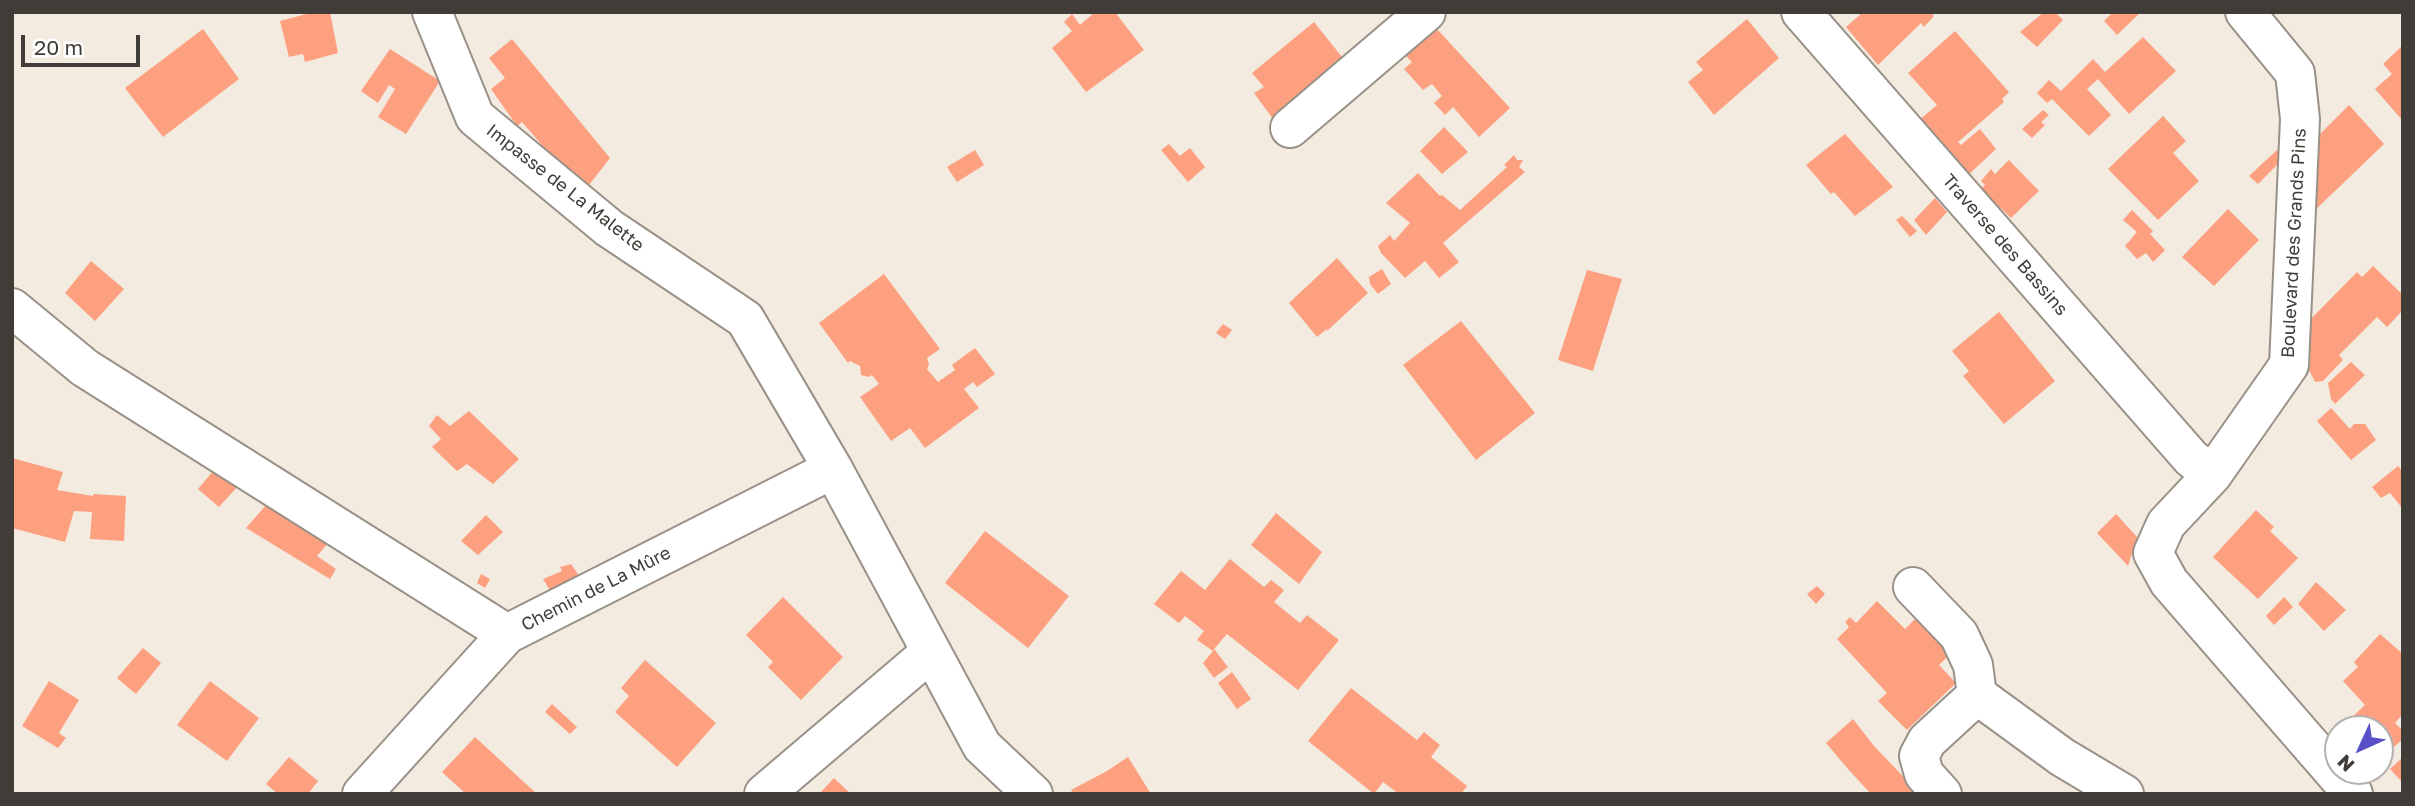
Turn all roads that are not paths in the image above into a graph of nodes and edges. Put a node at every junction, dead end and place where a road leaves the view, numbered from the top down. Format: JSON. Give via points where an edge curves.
{"nodes":[{"id":1,"x":432,"y":12,"type":"edge"},
{"id":2,"x":1426,"y":12,"type":"edge"},
{"id":3,"x":1801,"y":12,"type":"edge"},
{"id":4,"x":2245,"y":12,"type":"edge"},
{"id":5,"x":1290,"y":128,"type":"dead end"},
{"id":6,"x":12,"y":308,"type":"edge"},
{"id":7,"x":833,"y":469,"type":"junction"},
{"id":8,"x":2212,"y":475,"type":"junction"},
{"id":9,"x":1913,"y":587,"type":"dead end"},
{"id":10,"x":507,"y":634,"type":"junction"},
{"id":11,"x":931,"y":652,"type":"junction"},
{"id":12,"x":1977,"y":695,"type":"junction"},
{"id":13,"x":362,"y":794,"type":"edge"},
{"id":14,"x":764,"y":794,"type":"edge"},
{"id":15,"x":1033,"y":794,"type":"edge"},
{"id":16,"x":1942,"y":794,"type":"edge"},
{"id":17,"x":2124,"y":794,"type":"edge"},
{"id":18,"x":2353,"y":794,"type":"edge"}],
"edges":[{"from":1,"to":7,"type":"street","name":"Impasse de La Malette","via":[[475,117],[609,228],[745,319]]},
{"from":2,"to":5,"type":"street"},
{"from":3,"to":8,"type":"street","name":"Traverse des Bassins","via":[[2190,458]]},
{"from":4,"to":8,"type":"street","name":"Boulevard des Grands Pins","via":[[2295,73],[2300,119],[2289,365]]},
{"from":6,"to":10,"type":"street","name":"Chemin de La Mûre","via":[[85,368]]},
{"from":7,"to":10,"type":"street","name":"Chemin de La Mûre"},
{"from":7,"to":11,"type":"street"},
{"from":8,"to":18,"type":"street","name":"Boulevard des Grands Pins","via":[[2166,524],[2153,553],[2169,582]]},
{"from":9,"to":12,"type":"street","via":[[1959,635],[1973,665]]},
{"from":10,"to":13,"type":"street"},
{"from":11,"to":14,"type":"street"},
{"from":11,"to":15,"type":"street","via":[[982,746]]},
{"from":12,"to":16,"type":"street","via":[[1927,740],[1919,756],[1924,775]]},
{"from":12,"to":17,"type":"street","via":[[2062,757]]}]}
